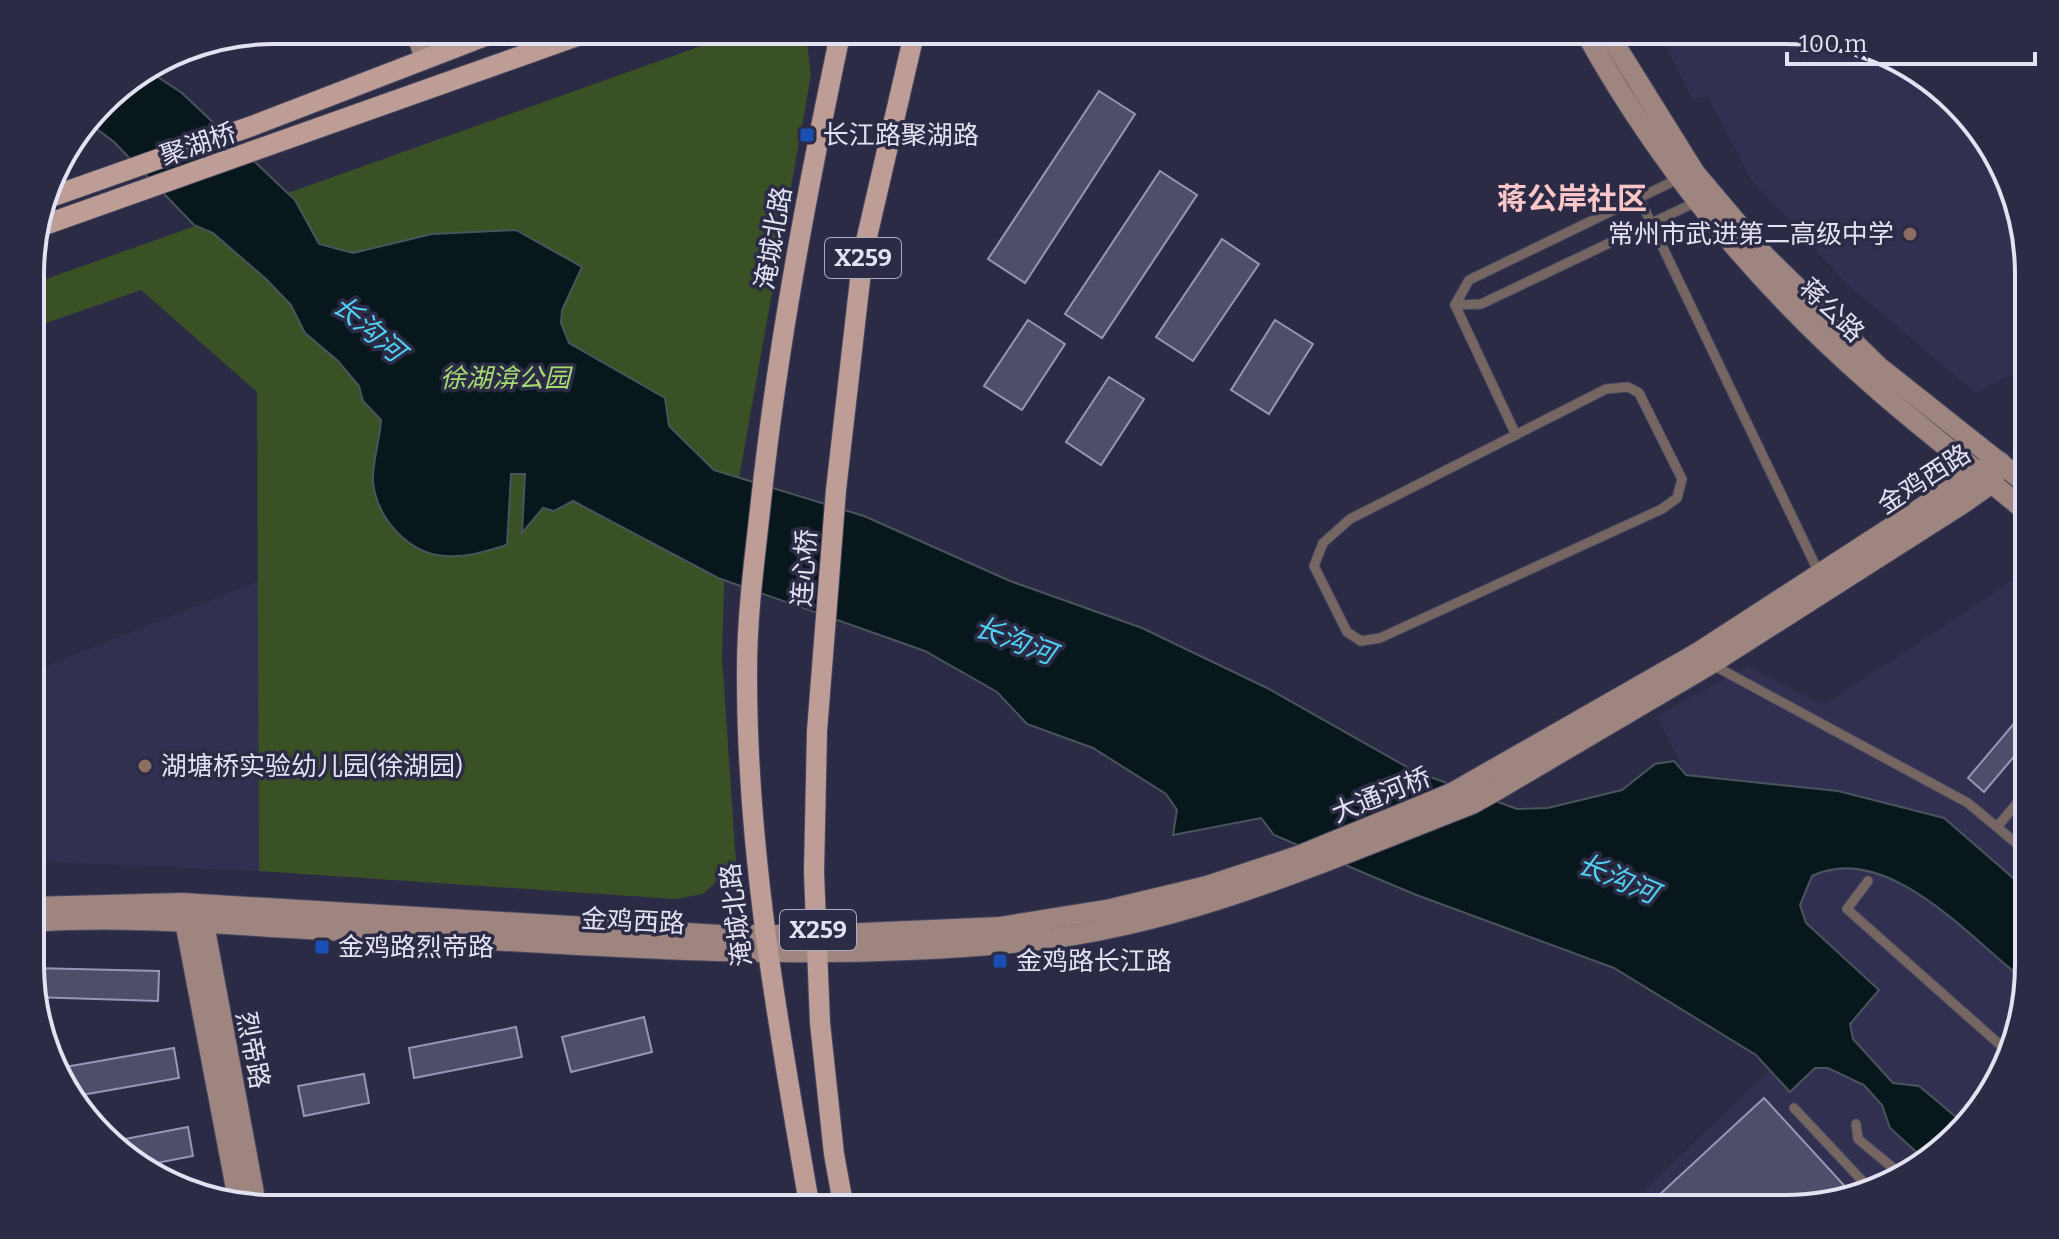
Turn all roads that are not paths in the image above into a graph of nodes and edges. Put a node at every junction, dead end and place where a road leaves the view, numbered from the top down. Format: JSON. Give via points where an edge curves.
{"nodes":[{"id":1,"x":420,"y":44,"type":"edge"},
{"id":2,"x":443,"y":44,"type":"edge"},
{"id":3,"x":555,"y":44,"type":"edge"},
{"id":4,"x":838,"y":44,"type":"edge"},
{"id":5,"x":911,"y":44,"type":"edge"},
{"id":6,"x":1592,"y":44,"type":"edge"},
{"id":7,"x":1613,"y":44,"type":"edge"},
{"id":8,"x":425,"y":58,"type":"junction"},
{"id":9,"x":1678,"y":179,"type":"junction"},
{"id":10,"x":1702,"y":181,"type":"junction"},
{"id":11,"x":59,"y":194,"type":"edge"},
{"id":12,"x":1639,"y":198,"type":"junction"},
{"id":13,"x":1696,"y":202,"type":"junction"},
{"id":14,"x":50,"y":223,"type":"edge"},
{"id":15,"x":1651,"y":223,"type":"junction"},
{"id":16,"x":1455,"y":305,"type":"junction"},
{"id":17,"x":1516,"y":435,"type":"junction"},
{"id":18,"x":766,"y":457,"type":"joint"},
{"id":19,"x":2000,"y":462,"type":"junction"},
{"id":20,"x":2015,"y":474,"type":"edge"},
{"id":21,"x":1985,"y":477,"type":"junction"},
{"id":22,"x":2015,"y":502,"type":"edge"},
{"id":23,"x":1824,"y":582,"type":"junction"},
{"id":24,"x":749,"y":612,"type":"joint"},
{"id":25,"x":1711,"y":664,"type":"junction"},
{"id":26,"x":1489,"y":784,"type":"junction"},
{"id":27,"x":2015,"y":806,"type":"edge"},
{"id":28,"x":1997,"y":827,"type":"junction"},
{"id":29,"x":2015,"y":842,"type":"edge"},
{"id":30,"x":1308,"y":860,"type":"joint"},
{"id":31,"x":1868,"y":881,"type":"dead end"},
{"id":32,"x":44,"y":908,"type":"edge"},
{"id":33,"x":193,"y":914,"type":"junction"},
{"id":34,"x":44,"y":921,"type":"edge"},
{"id":35,"x":764,"y":942,"type":"junction"},
{"id":36,"x":818,"y":943,"type":"junction"},
{"id":37,"x":2000,"y":1045,"type":"edge"},
{"id":38,"x":1794,"y":1108,"type":"dead end"},
{"id":39,"x":1856,"y":1124,"type":"dead end"},
{"id":40,"x":834,"y":1154,"type":"junction"},
{"id":41,"x":1893,"y":1168,"type":"edge"},
{"id":42,"x":1863,"y":1181,"type":"edge"},
{"id":43,"x":237,"y":1192,"type":"edge"},
{"id":44,"x":254,"y":1194,"type":"edge"},
{"id":45,"x":808,"y":1195,"type":"edge"},
{"id":46,"x":841,"y":1195,"type":"edge"},
{"id":47,"x":849,"y":1195,"type":"edge"}],
"edges":[{"from":1,"to":8,"type":"street"},
{"from":2,"to":8,"type":"main road","name":"聚湖桥"},
{"from":3,"to":14,"type":"main road","name":"聚湖桥"},
{"from":4,"to":18,"type":"main road","name":"淹城北路","number":"X259","via":[[800,224]]},
{"from":5,"to":36,"type":"main road","name":"连心桥","number":"X259","via":[[863,254],[836,490],[817,731]]},
{"from":6,"to":9,"type":"street","name":"蒋公路"},
{"from":7,"to":10,"type":"street","name":"蒋公路"},
{"from":8,"to":11,"type":"main road","name":"聚湖桥"},
{"from":9,"to":10,"type":"lane"},
{"from":9,"to":12,"type":"lane"},
{"from":9,"to":13,"type":"street","name":"蒋公路"},
{"from":10,"to":13,"type":"lane"},
{"from":10,"to":19,"type":"street","name":"蒋公路","via":[[1765,256],[1878,366]]},
{"from":12,"to":15,"type":"lane"},
{"from":12,"to":16,"type":"lane","via":[[1469,280]]},
{"from":13,"to":15,"type":"lane"},
{"from":13,"to":21,"type":"street","name":"蒋公路","via":[[1759,276],[1868,382]]},
{"from":15,"to":16,"type":"lane","via":[[1481,304]]},
{"from":15,"to":23,"type":"lane"},
{"from":16,"to":17,"type":"lane"},
{"from":17,"to":17,"type":"lane","via":[[1350,519],[1323,543],[1314,566],[1347,632],[1361,641],[1380,638],[1677,498],[1682,479],[1639,393],[1628,387],[1606,389]]},
{"from":18,"to":24,"type":"main road","name":"连心桥","number":"X259"},
{"from":19,"to":20,"type":"street","name":"蒋公路"},
{"from":19,"to":21,"type":"street","name":"金鸡西路"},
{"from":21,"to":22,"type":"street","name":"蒋公路"},
{"from":21,"to":23,"type":"street","name":"金鸡西路"},
{"from":23,"to":25,"type":"street","name":"金鸡西路"},
{"from":23,"to":26,"type":"street","name":"金鸡西路","via":[[1699,652]]},
{"from":24,"to":35,"type":"main road","name":"淹城北路","number":"X259","via":[[751,812]]},
{"from":25,"to":26,"type":"street","name":"金鸡西路"},
{"from":25,"to":28,"type":"lane","via":[[1968,803]]},
{"from":26,"to":30,"type":"street","name":"大通河桥","via":[[1439,799]]},
{"from":27,"to":28,"type":"lane"},
{"from":28,"to":29,"type":"lane"},
{"from":30,"to":36,"type":"street","name":"金鸡西路","via":[[1196,909],[1033,941]]},
{"from":31,"to":37,"type":"lane","via":[[1847,909]]},
{"from":32,"to":33,"type":"street","name":"金鸡西路"},
{"from":33,"to":34,"type":"street","name":"金鸡西路"},
{"from":33,"to":35,"type":"street","name":"金鸡西路","via":[[720,935]]},
{"from":33,"to":43,"type":"street","name":"烈帝路"},
{"from":33,"to":44,"type":"street","name":"烈帝路"},
{"from":35,"to":36,"type":"street","name":"金鸡西路"},
{"from":35,"to":45,"type":"main road","name":"淹城北路","number":"X259"},
{"from":36,"to":40,"type":"main road","number":"X259","via":[[820,1023]]},
{"from":38,"to":42,"type":"lane"},
{"from":39,"to":41,"type":"lane","via":[[1858,1139]]},
{"from":40,"to":46,"type":"main road","number":"X259"},
{"from":40,"to":47,"type":"main road"}]}
